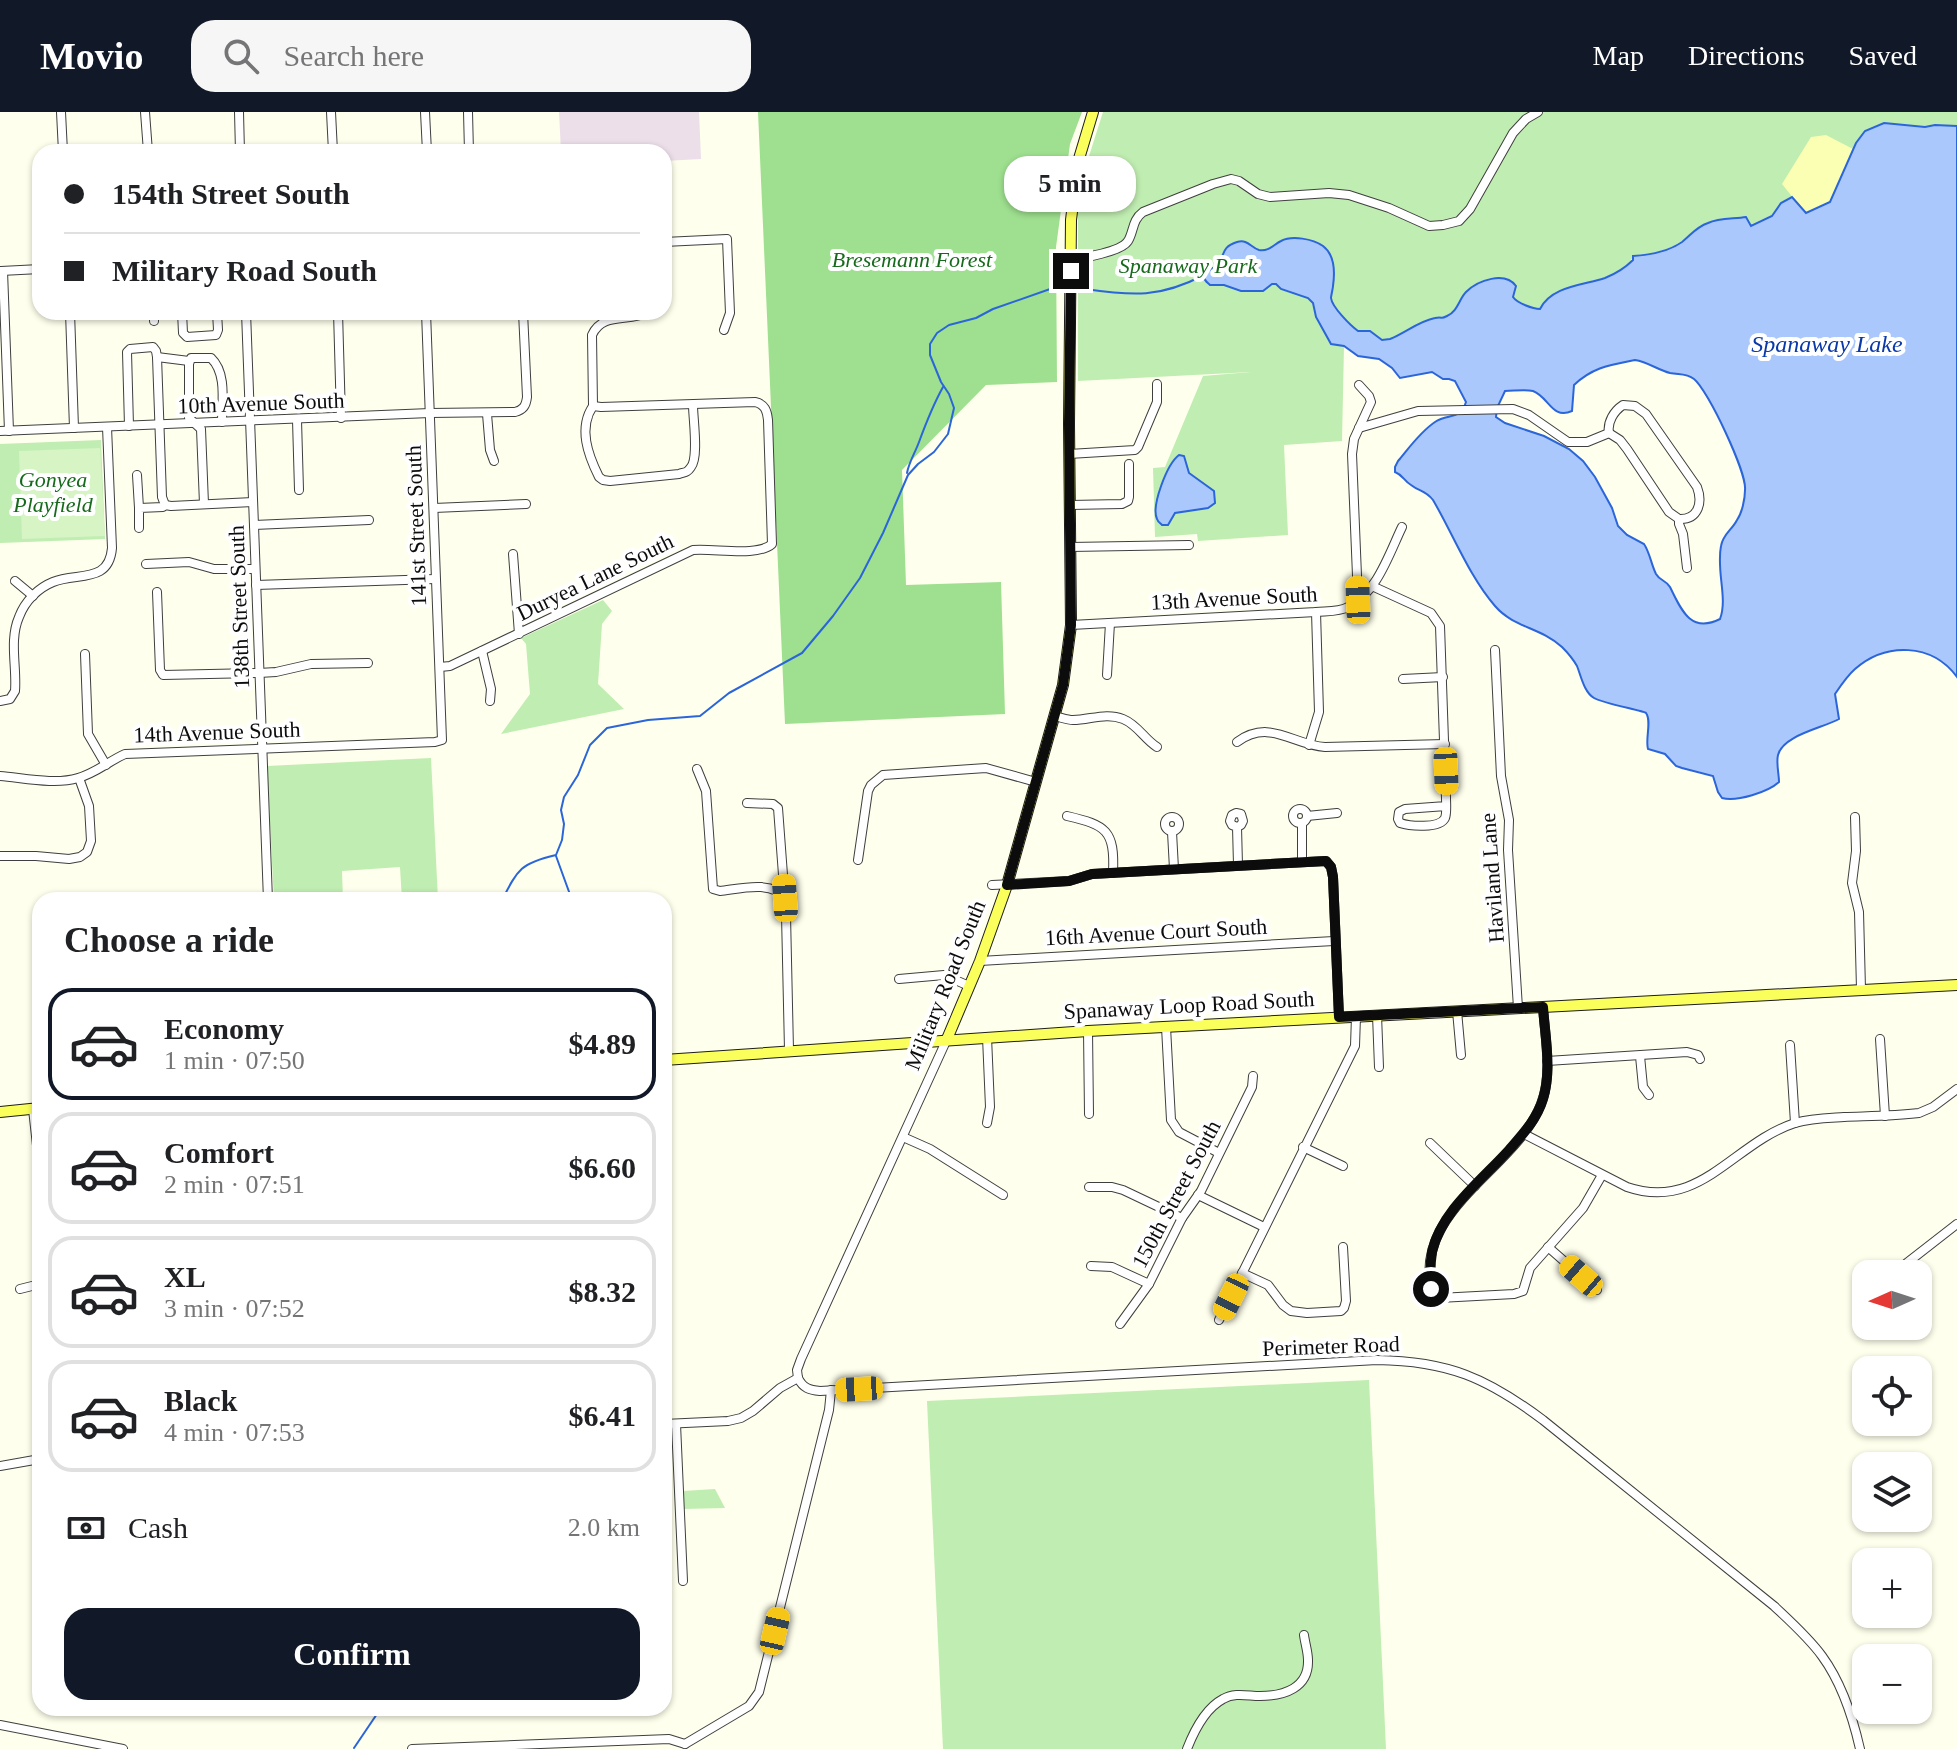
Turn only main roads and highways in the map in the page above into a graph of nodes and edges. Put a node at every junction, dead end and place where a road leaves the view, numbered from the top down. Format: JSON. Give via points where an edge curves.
{"nodes":[{"id":1,"x":1093,"y":112,"type":"edge"},
{"id":2,"x":1957,"y":985,"type":"edge"},
{"id":3,"x":947,"y":1039,"type":"junction"},
{"id":4,"x":672,"y":1059,"type":"edge"},
{"id":5,"x":32,"y":1109,"type":"edge"},
{"id":6,"x":0,"y":1112,"type":"edge"}],
"edges":[{"from":1,"to":3,"type":"main road","name":"Military Road South","via":[[1071,208],[1067,664],[1007,885]]},
{"from":2,"to":3,"type":"main road","name":"Spanaway Loop Road South"},
{"from":3,"to":4,"type":"main road","name":"Spanaway Loop Road South"},
{"from":5,"to":6,"type":"main road"}]}
